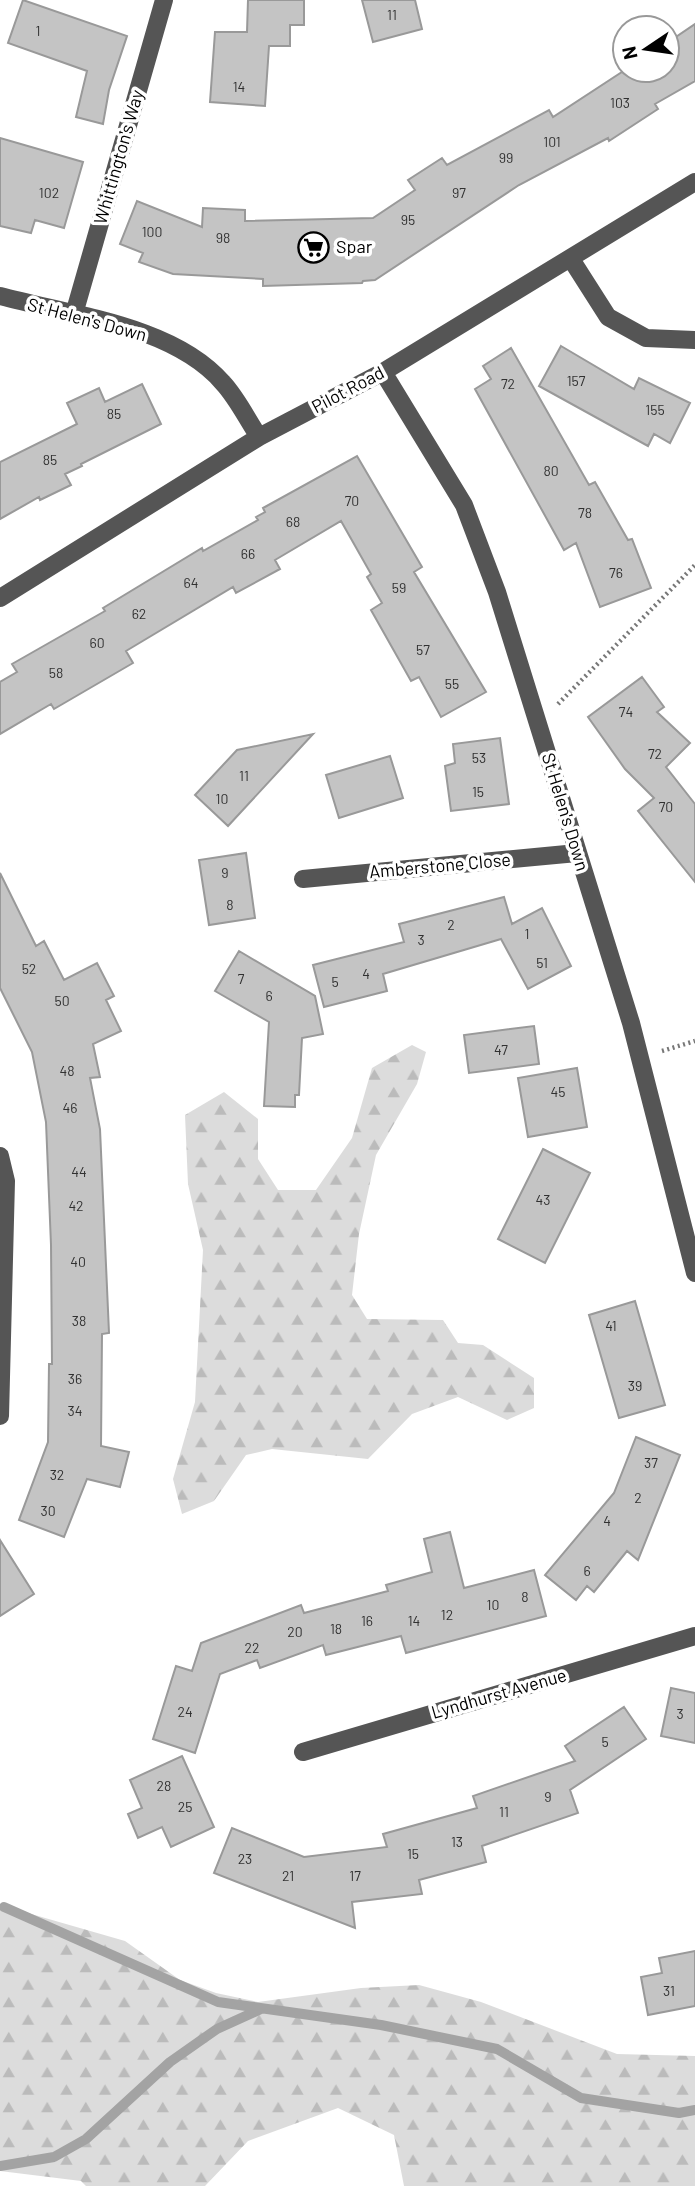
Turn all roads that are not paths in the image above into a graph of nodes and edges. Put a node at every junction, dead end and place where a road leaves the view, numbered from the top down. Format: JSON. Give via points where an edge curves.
{"nodes":[{"id":1,"x":164,"y":0,"type":"edge"},
{"id":2,"x":695,"y":182,"type":"edge"},
{"id":3,"x":571,"y":259,"type":"junction"},
{"id":4,"x":0,"y":296,"type":"edge"},
{"id":5,"x":74,"y":314,"type":"junction"},
{"id":6,"x":695,"y":340,"type":"edge"},
{"id":7,"x":383,"y":372,"type":"junction"},
{"id":8,"x":259,"y":436,"type":"junction"},
{"id":9,"x":0,"y":598,"type":"edge"},
{"id":10,"x":577,"y":853,"type":"junction"},
{"id":11,"x":303,"y":879,"type":"dead end"},
{"id":12,"x":0,"y":1156,"type":"edge"},
{"id":13,"x":695,"y":1273,"type":"edge"},
{"id":14,"x":0,"y":1416,"type":"edge"},
{"id":15,"x":695,"y":1636,"type":"edge"},
{"id":16,"x":303,"y":1752,"type":"dead end"}],
"edges":[{"from":1,"to":5,"type":"street","name":"Whittington's Way"},
{"from":2,"to":3,"type":"street","name":"Pilot Road"},
{"from":3,"to":6,"type":"street","via":[[608,317],[646,338]]},
{"from":3,"to":7,"type":"street","name":"Pilot Road"},
{"from":4,"to":5,"type":"street","name":"St Helen's Down"},
{"from":5,"to":8,"type":"street","name":"St Helen's Down","via":[[139,331],[187,353],[223,382]]},
{"from":7,"to":8,"type":"street","name":"Pilot Road"},
{"from":7,"to":10,"type":"street","name":"St Helen's Down","via":[[464,505],[497,592]]},
{"from":8,"to":9,"type":"street","name":"Pilot Road"},
{"from":10,"to":11,"type":"street","name":"Amberstone Close"},
{"from":10,"to":13,"type":"street","name":"St Helen's Down","via":[[631,1023]]},
{"from":12,"to":14,"type":"street","via":[[6,1181]]},
{"from":15,"to":16,"type":"street","name":"Lyndhurst Avenue"}]}
